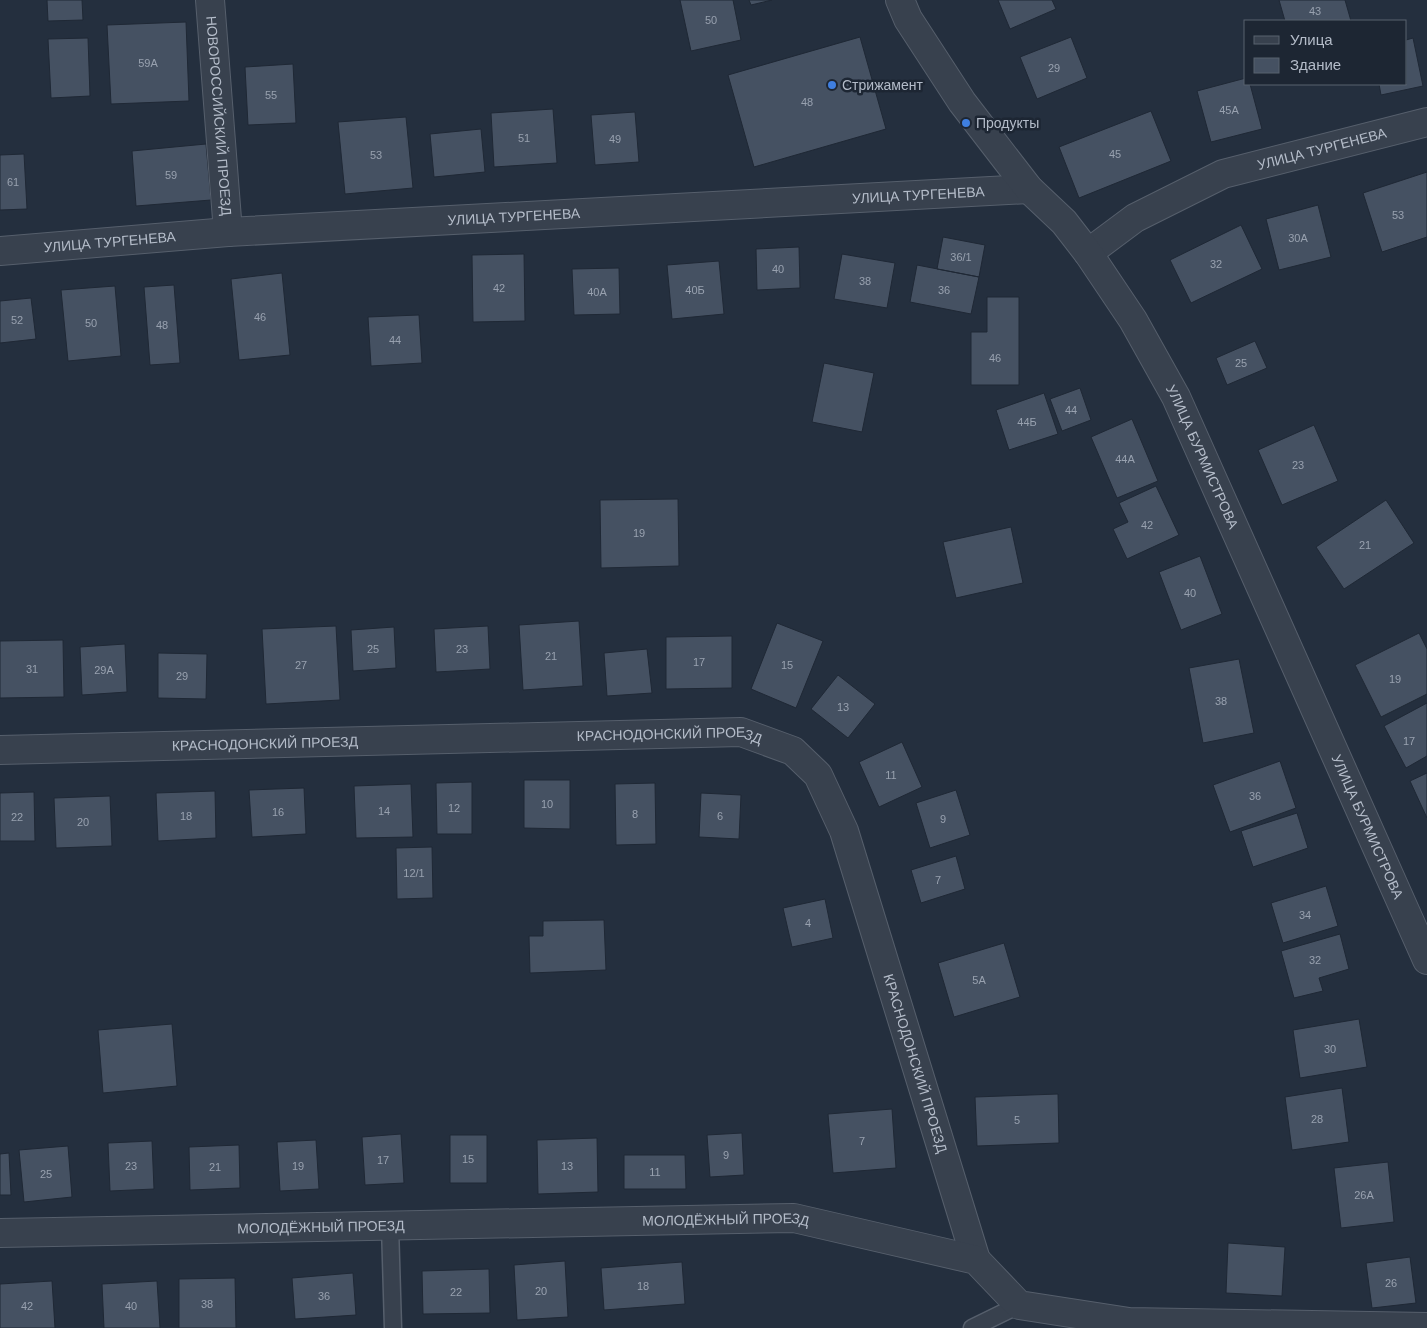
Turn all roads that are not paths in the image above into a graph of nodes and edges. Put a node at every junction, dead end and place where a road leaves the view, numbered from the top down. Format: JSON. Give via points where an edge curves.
{"nodes":[{"id":1,"x":210,"y":0,"type":"edge"},
{"id":2,"x":900,"y":0,"type":"edge"},
{"id":3,"x":1427,"y":122,"type":"edge"},
{"id":4,"x":1029,"y":189,"type":"junction"},
{"id":5,"x":228,"y":232,"type":"junction"},
{"id":6,"x":0,"y":251,"type":"edge"},
{"id":7,"x":1088,"y":253,"type":"junction"},
{"id":8,"x":0,"y":750,"type":"edge"},
{"id":9,"x":1427,"y":960,"type":"edge"},
{"id":10,"x":390,"y":1226,"type":"junction"},
{"id":11,"x":0,"y":1233,"type":"edge"},
{"id":12,"x":976,"y":1260,"type":"junction"},
{"id":13,"x":1018,"y":1305,"type":"junction"},
{"id":14,"x":1427,"y":1327,"type":"edge"},
{"id":15,"x":393,"y":1328,"type":"edge"},
{"id":16,"x":972,"y":1328,"type":"edge"}],
"edges":[{"from":1,"to":5,"type":"street","name":"НОВОРОССИЙСКИЙ ПРОЕЗД"},
{"from":2,"to":4,"type":"street","name":"УЛИЦА БУРМИСТРОВА","via":[[908,19],[962,102]]},
{"from":3,"to":7,"type":"street","name":"УЛИЦА ТУРГЕНЕВА","via":[[1223,174],[1135,218]]},
{"from":4,"to":5,"type":"street","name":"УЛИЦА ТУРГЕНЕВА"},
{"from":4,"to":7,"type":"street","name":"УЛИЦА БУРМИСТРОВА","via":[[1064,222]]},
{"from":5,"to":6,"type":"street","name":"УЛИЦА ТУРГЕНЕВА"},
{"from":7,"to":9,"type":"street","name":"УЛИЦА БУРМИСТРОВА","via":[[1133,320],[1176,397]]},
{"from":8,"to":12,"type":"street","name":"КРАСНОДОНСКИЙ ПРОЕЗД","via":[[742,732],[793,751],[818,775],[844,831]]},
{"from":10,"to":11,"type":"street","name":"МОЛОДЁЖНЫЙ ПРОЕЗД"},
{"from":10,"to":12,"type":"street","name":"МОЛОДЁЖНЫЙ ПРОЕЗД","via":[[794,1218]]},
{"from":10,"to":15,"type":"lane"},
{"from":12,"to":13,"type":"street"},
{"from":13,"to":14,"type":"street","via":[[1129,1322]]},
{"from":13,"to":16,"type":"lane"}]}
